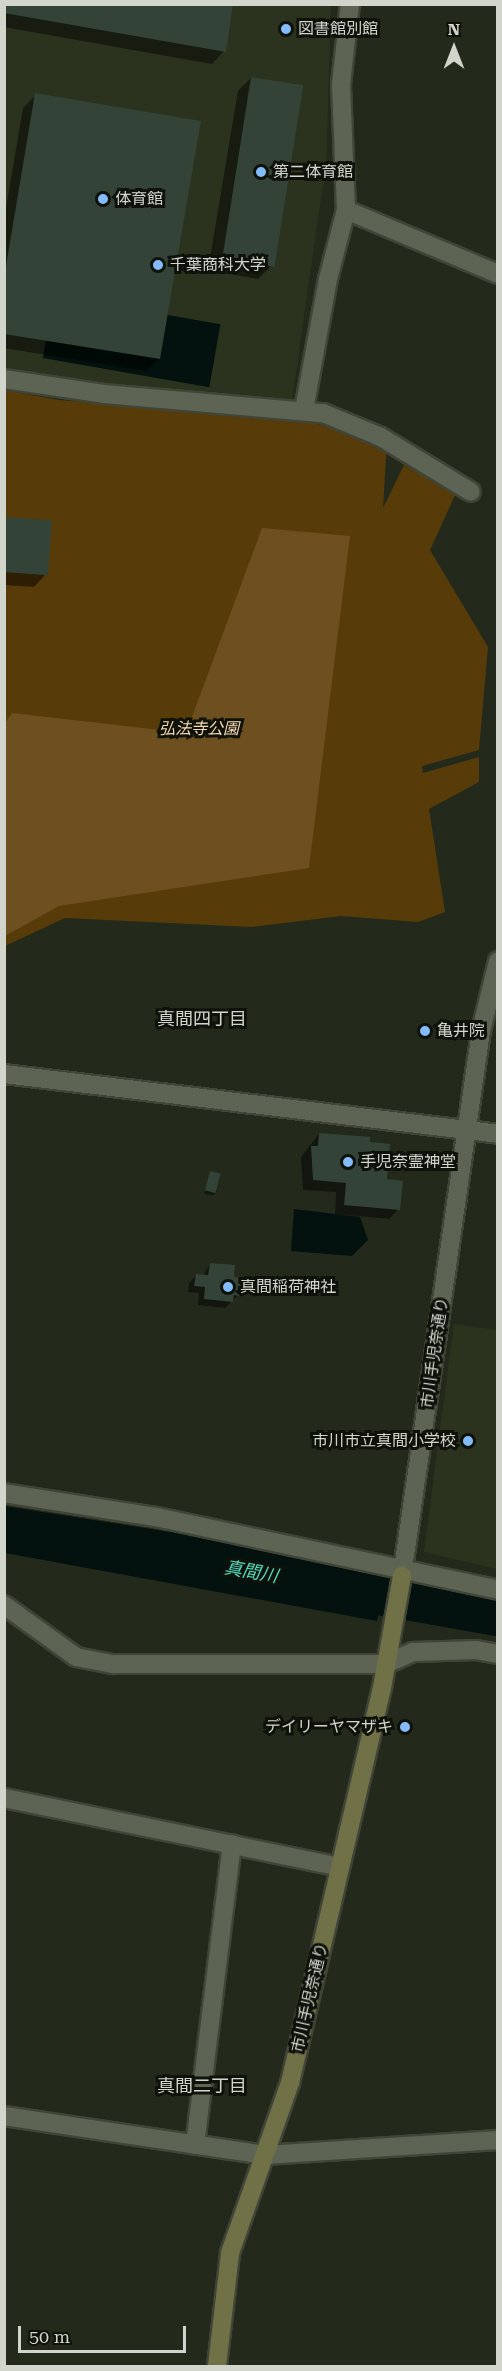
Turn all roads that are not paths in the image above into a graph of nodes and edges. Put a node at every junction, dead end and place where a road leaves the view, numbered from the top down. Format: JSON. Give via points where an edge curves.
{"nodes":[{"id":1,"x":350,"y":4,"type":"edge"},
{"id":2,"x":346,"y":210,"type":"junction"},
{"id":3,"x":498,"y":274,"type":"edge"},
{"id":4,"x":4,"y":379,"type":"edge"},
{"id":5,"x":304,"y":410,"type":"junction"},
{"id":6,"x":471,"y":492,"type":"dead end"},
{"id":7,"x":498,"y":961,"type":"edge"},
{"id":8,"x":4,"y":1074,"type":"edge"},
{"id":9,"x":468,"y":1130,"type":"junction"},
{"id":10,"x":498,"y":1134,"type":"edge"},
{"id":11,"x":4,"y":1493,"type":"edge"},
{"id":12,"x":403,"y":1573,"type":"junction"},
{"id":13,"x":498,"y":1590,"type":"edge"},
{"id":14,"x":4,"y":1605,"type":"edge"},
{"id":15,"x":498,"y":1654,"type":"edge"},
{"id":16,"x":386,"y":1664,"type":"junction"},
{"id":17,"x":4,"y":1798,"type":"edge"},
{"id":18,"x":232,"y":1844,"type":"junction"},
{"id":19,"x":340,"y":1867,"type":"junction"},
{"id":20,"x":4,"y":2116,"type":"edge"},
{"id":21,"x":498,"y":2140,"type":"edge"},
{"id":22,"x":195,"y":2145,"type":"junction"},
{"id":23,"x":266,"y":2155,"type":"junction"},
{"id":24,"x":217,"y":2367,"type":"edge"}],
"edges":[{"from":1,"to":2,"type":"street","via":[[341,84]]},
{"from":2,"to":3,"type":"street"},
{"from":2,"to":5,"type":"street","via":[[328,279]]},
{"from":4,"to":5,"type":"street","via":[[104,394]]},
{"from":5,"to":6,"type":"street","via":[[323,413],[381,437]]},
{"from":7,"to":9,"type":"street","name":"市川手児奈通り","via":[[481,1031]]},
{"from":8,"to":9,"type":"street"},
{"from":9,"to":10,"type":"street"},
{"from":9,"to":12,"type":"street","name":"市川手児奈通り"},
{"from":11,"to":12,"type":"street","via":[[156,1517]]},
{"from":12,"to":13,"type":"street"},
{"from":12,"to":16,"type":"street","name":"市川手児奈通り"},
{"from":14,"to":16,"type":"street","via":[[76,1657],[113,1664]]},
{"from":15,"to":16,"type":"street","via":[[476,1650],[414,1652]]},
{"from":16,"to":19,"type":"street","name":"市川手児奈通り"},
{"from":17,"to":18,"type":"street"},
{"from":18,"to":19,"type":"street"},
{"from":18,"to":22,"type":"street"},
{"from":19,"to":23,"type":"street","name":"市川手児奈通り","via":[[290,2082]]},
{"from":20,"to":22,"type":"street"},
{"from":21,"to":23,"type":"street"},
{"from":22,"to":23,"type":"street"},
{"from":23,"to":24,"type":"street","name":"市川手児奈通り","via":[[230,2253]]}]}
